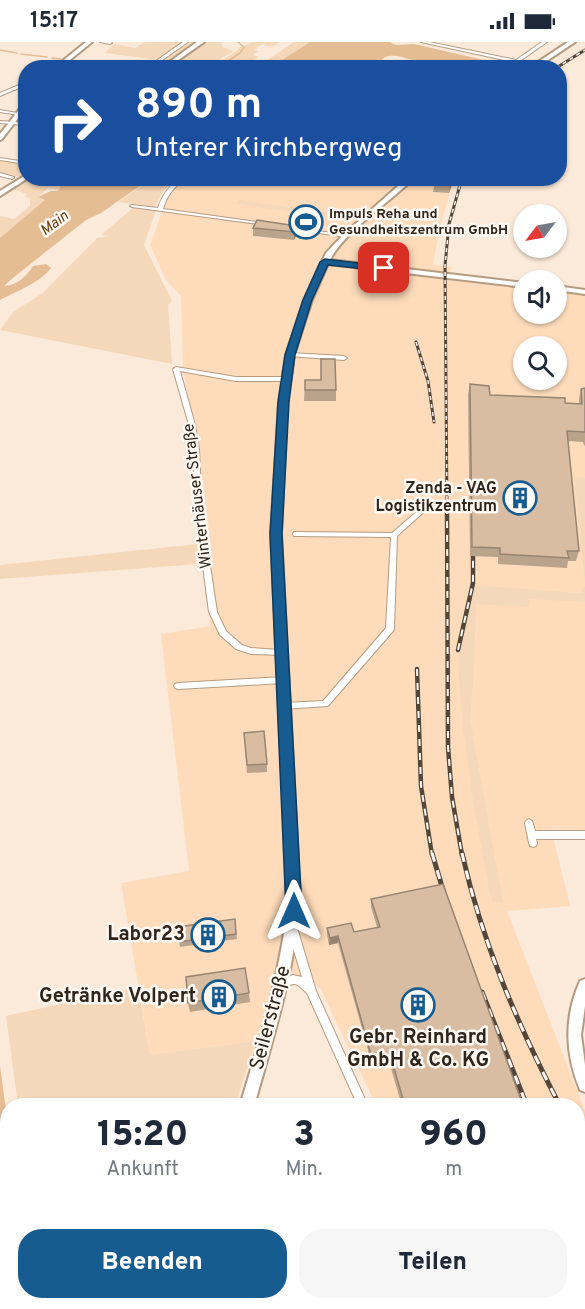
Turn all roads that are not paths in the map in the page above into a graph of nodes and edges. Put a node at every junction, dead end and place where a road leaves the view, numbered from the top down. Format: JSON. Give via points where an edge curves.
{"nodes":[{"id":1,"x":90,"y":42,"type":"edge"},
{"id":2,"x":102,"y":42,"type":"edge"},
{"id":3,"x":186,"y":42,"type":"edge"},
{"id":4,"x":201,"y":42,"type":"edge"},
{"id":5,"x":423,"y":42,"type":"edge"},
{"id":6,"x":545,"y":42,"type":"edge"},
{"id":7,"x":572,"y":42,"type":"edge"},
{"id":8,"x":110,"y":43,"type":"edge"},
{"id":9,"x":66,"y":60,"type":"edge"},
{"id":10,"x":160,"y":60,"type":"edge"},
{"id":11,"x":175,"y":60,"type":"edge"},
{"id":12,"x":510,"y":60,"type":"edge"},
{"id":13,"x":517,"y":60,"type":"edge"},
{"id":14,"x":544,"y":60,"type":"edge"},
{"id":15,"x":18,"y":87,"type":"edge"},
{"id":16,"x":0,"y":95,"type":"edge"},
{"id":17,"x":0,"y":111,"type":"edge"},
{"id":18,"x":18,"y":114,"type":"joint"},
{"id":19,"x":0,"y":122,"type":"edge"},
{"id":20,"x":18,"y":124,"type":"edge"},
{"id":21,"x":10,"y":125,"type":"junction"},
{"id":22,"x":0,"y":129,"type":"edge"},
{"id":23,"x":0,"y":138,"type":"edge"},
{"id":24,"x":0,"y":159,"type":"edge"},
{"id":25,"x":18,"y":162,"type":"edge"},
{"id":26,"x":0,"y":174,"type":"edge"},
{"id":27,"x":18,"y":179,"type":"edge"},
{"id":28,"x":18,"y":180,"type":"edge"},
{"id":29,"x":173,"y":186,"type":"edge"},
{"id":30,"x":402,"y":186,"type":"edge"},
{"id":31,"x":0,"y":194,"type":"edge"},
{"id":32,"x":132,"y":206,"type":"dead end"},
{"id":33,"x":160,"y":210,"type":"junction"},
{"id":34,"x":345,"y":236,"type":"junction"},
{"id":35,"x":325,"y":262,"type":"junction"},
{"id":36,"x":513,"y":284,"type":"edge"},
{"id":37,"x":567,"y":290,"type":"edge"},
{"id":38,"x":585,"y":292,"type":"edge"},
{"id":39,"x":290,"y":355,"type":"junction"},
{"id":40,"x":344,"y":358,"type":"dead end"},
{"id":41,"x":286,"y":379,"type":"junction"},
{"id":42,"x":423,"y":510,"type":"dead end"},
{"id":43,"x":296,"y":534,"type":"dead end"},
{"id":44,"x":394,"y":535,"type":"junction"},
{"id":45,"x":281,"y":653,"type":"junction"},
{"id":46,"x":283,"y":680,"type":"junction"},
{"id":47,"x":178,"y":686,"type":"dead end"},
{"id":48,"x":284,"y":706,"type":"junction"},
{"id":49,"x":529,"y":823,"type":"dead end"},
{"id":50,"x":585,"y":835,"type":"edge"},
{"id":51,"x":292,"y":930,"type":"junction"},
{"id":52,"x":282,"y":984,"type":"junction"},
{"id":53,"x":585,"y":985,"type":"edge"},
{"id":54,"x":311,"y":991,"type":"junction"},
{"id":55,"x":585,"y":1084,"type":"edge"},
{"id":56,"x":249,"y":1098,"type":"edge"},
{"id":57,"x":359,"y":1098,"type":"edge"}],
"edges":[{"from":1,"to":9,"type":"main road"},
{"from":2,"to":8,"type":"street"},
{"from":3,"to":10,"type":"street"},
{"from":4,"to":11,"type":"main road"},
{"from":5,"to":12,"type":"street"},
{"from":6,"to":13,"type":"street"},
{"from":7,"to":14,"type":"main road"},
{"from":15,"to":16,"type":"street"},
{"from":17,"to":18,"type":"street"},
{"from":18,"to":21,"type":"main road"},
{"from":19,"to":21,"type":"street"},
{"from":20,"to":21,"type":"street"},
{"from":21,"to":22,"type":"main road"},
{"from":21,"to":23,"type":"main road"},
{"from":24,"to":25,"type":"street"},
{"from":26,"to":27,"type":"street"},
{"from":28,"to":31,"type":"main road"},
{"from":29,"to":33,"type":"street"},
{"from":30,"to":34,"type":"main road"},
{"from":32,"to":33,"type":"street"},
{"from":33,"to":34,"type":"street"},
{"from":34,"to":35,"type":"main road"},
{"from":35,"to":36,"type":"main road"},
{"from":35,"to":39,"type":"main road"},
{"from":37,"to":38,"type":"main road"},
{"from":39,"to":40,"type":"street"},
{"from":39,"to":41,"type":"main road"},
{"from":41,"to":45,"type":"main road","via":[[276,534]]},
{"from":41,"to":45,"type":"street","name":"Winterhäuser Straße","via":[[236,378],[176,369],[196,450],[199,513],[213,612],[223,633],[239,646]]},
{"from":42,"to":44,"type":"street"},
{"from":43,"to":44,"type":"street"},
{"from":44,"to":48,"type":"street","via":[[390,628],[325,704]]},
{"from":45,"to":46,"type":"main road"},
{"from":46,"to":47,"type":"street"},
{"from":46,"to":48,"type":"main road"},
{"from":48,"to":51,"type":"main road","via":[[294,872]]},
{"from":49,"to":50,"type":"street","via":[[532,839]]},
{"from":51,"to":52,"type":"main road","name":"Seilerstraße"},
{"from":51,"to":54,"type":"street"},
{"from":52,"to":54,"type":"street","via":[[292,979],[302,981]]},
{"from":52,"to":56,"type":"main road","name":"Seilerstraße"},
{"from":53,"to":55,"type":"main road","via":[[574,1025],[576,1057]]},
{"from":54,"to":57,"type":"street"}]}
